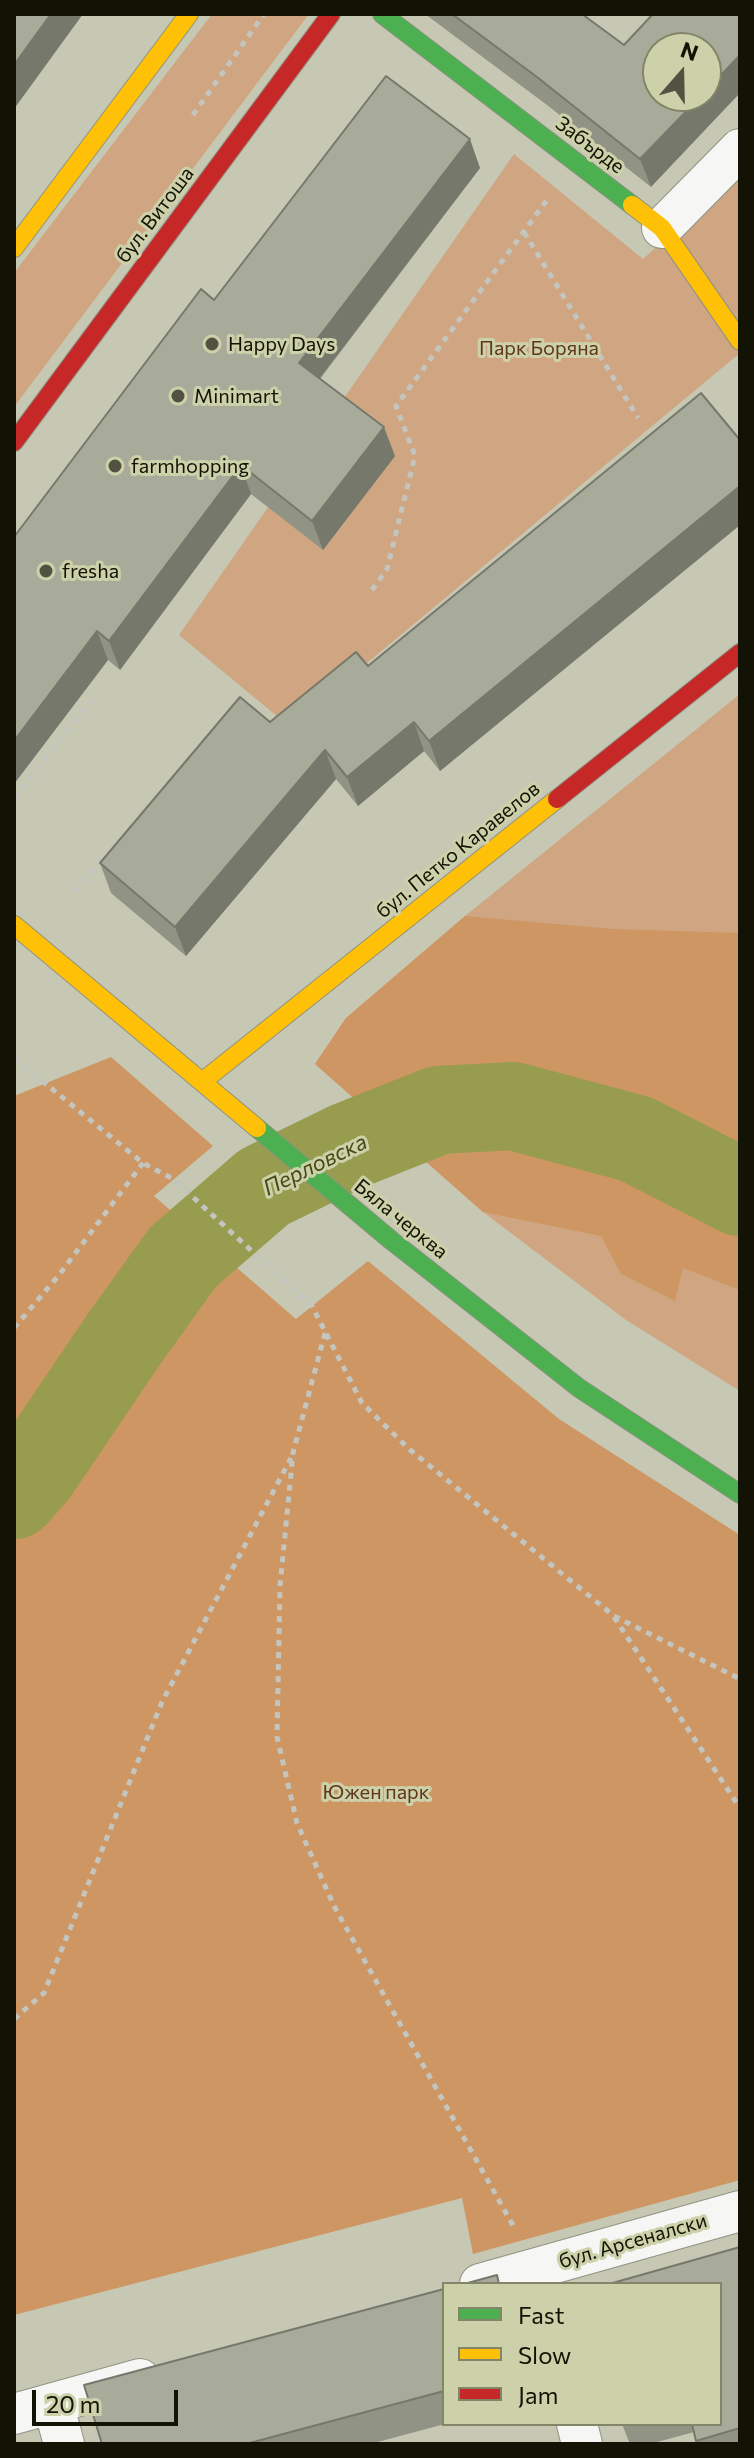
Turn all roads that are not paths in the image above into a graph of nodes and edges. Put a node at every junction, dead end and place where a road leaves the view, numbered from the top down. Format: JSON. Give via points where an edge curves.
{"nodes":[{"id":1,"x":189,"y":14,"type":"edge"},
{"id":2,"x":331,"y":14,"type":"edge"},
{"id":3,"x":382,"y":14,"type":"edge"},
{"id":4,"x":740,"y":149,"type":"edge"},
{"id":5,"x":662,"y":228,"type":"junction"},
{"id":6,"x":14,"y":248,"type":"edge"},
{"id":7,"x":740,"y":341,"type":"edge"},
{"id":8,"x":14,"y":442,"type":"edge"},
{"id":9,"x":740,"y":653,"type":"edge"},
{"id":10,"x":14,"y":925,"type":"edge"},
{"id":11,"x":203,"y":1081,"type":"junction"},
{"id":12,"x":740,"y":1494,"type":"edge"},
{"id":13,"x":740,"y":2211,"type":"edge"},
{"id":14,"x":539,"y":2276,"type":"edge"},
{"id":15,"x":495,"y":2282,"type":"edge"},
{"id":16,"x":171,"y":2371,"type":"edge"},
{"id":17,"x":53,"y":2403,"type":"junction"},
{"id":18,"x":14,"y":2414,"type":"edge"},
{"id":19,"x":64,"y":2444,"type":"edge"}],
"edges":[{"from":1,"to":6,"type":"street"},
{"from":2,"to":8,"type":"street","name":"бул. Витоша"},
{"from":3,"to":5,"type":"street","name":"Забърде"},
{"from":4,"to":5,"type":"street"},
{"from":5,"to":7,"type":"street","name":"Забърде"},
{"from":9,"to":11,"type":"street","name":"бул. Петко Каравелов"},
{"from":10,"to":11,"type":"street","name":"Бяла черква"},
{"from":11,"to":12,"type":"street","name":"Бяла черква","via":[[392,1241],[579,1388]]},
{"from":13,"to":14,"type":"street","name":"бул. Арсеналски"},
{"from":14,"to":15,"type":"street","name":"бул. Арсеналски"},
{"from":16,"to":17,"type":"street"},
{"from":17,"to":18,"type":"street"},
{"from":17,"to":19,"type":"street"}]}
